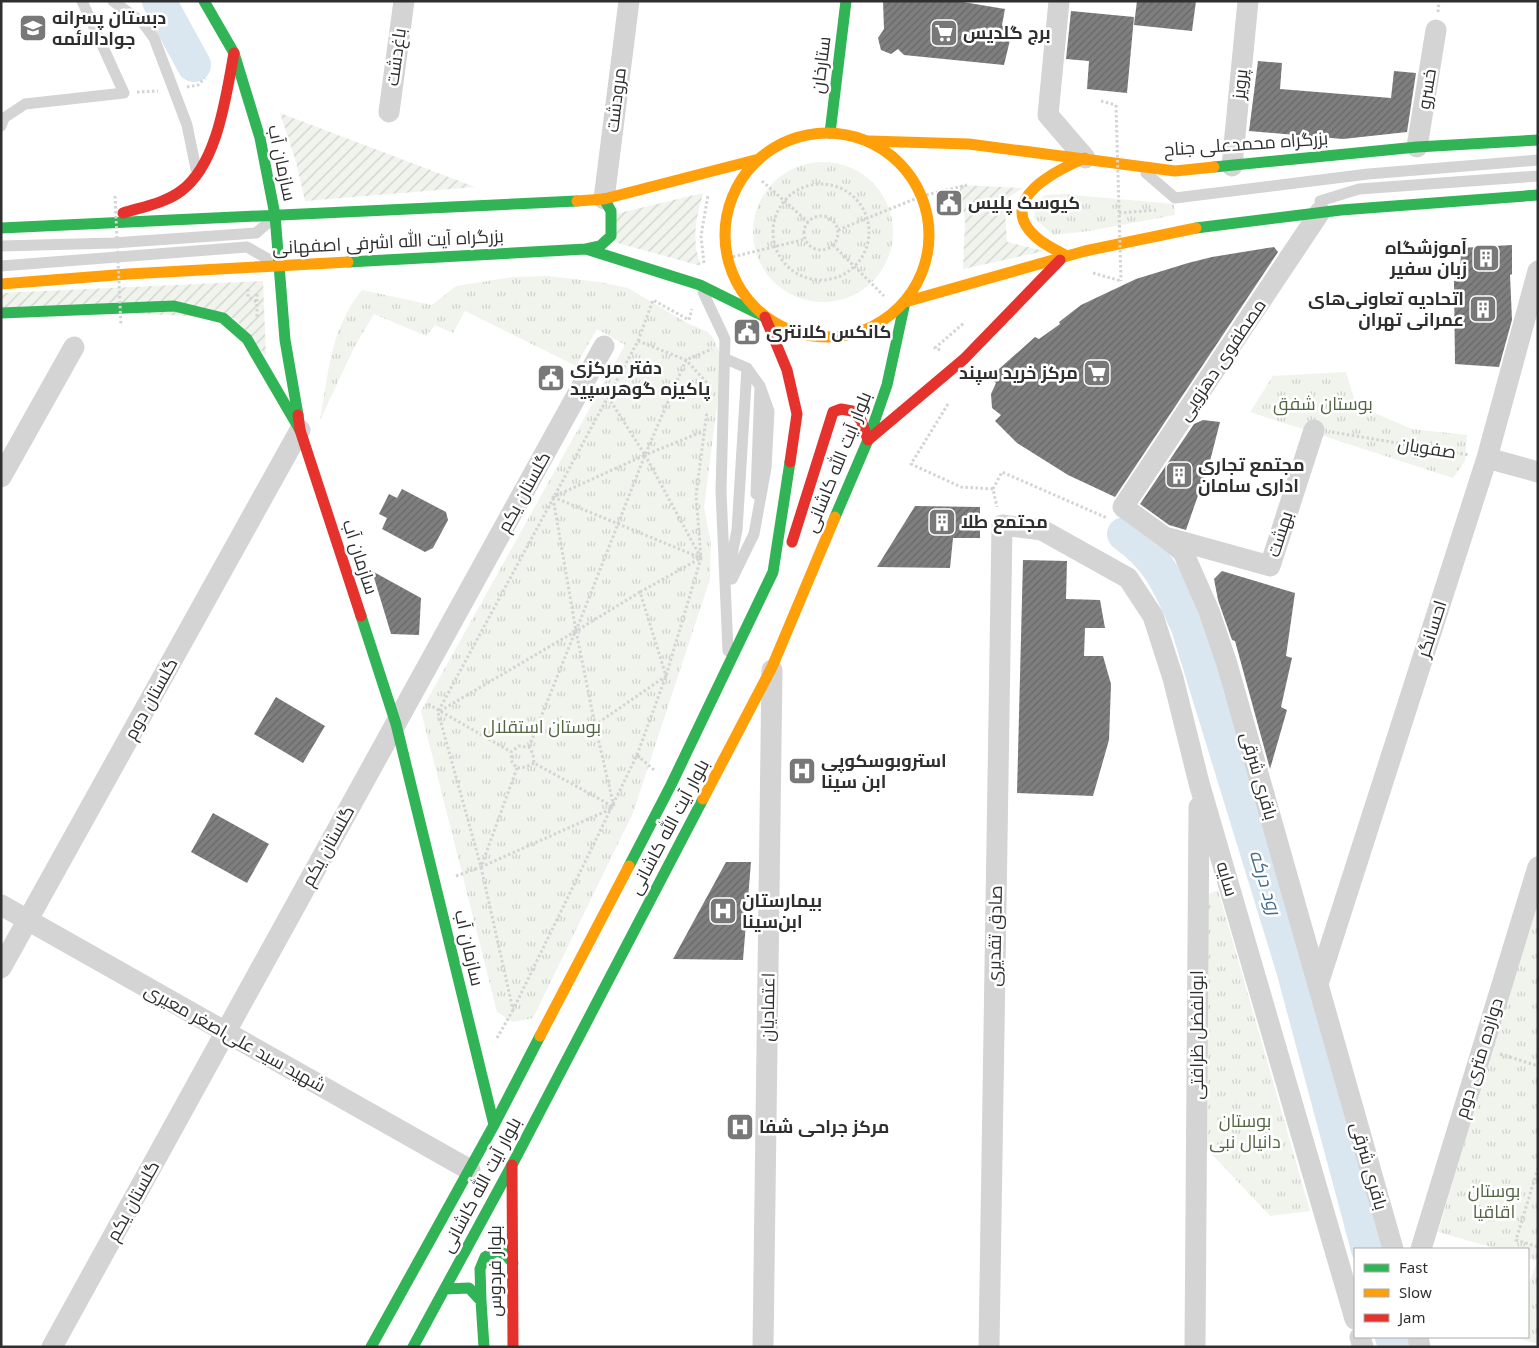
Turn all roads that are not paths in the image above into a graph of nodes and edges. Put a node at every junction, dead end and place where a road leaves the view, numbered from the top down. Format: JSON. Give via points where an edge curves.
{"nodes":[{"id":1,"x":82,"y":1,"type":"edge"},
{"id":2,"x":113,"y":1,"type":"edge"},
{"id":3,"x":404,"y":1,"type":"edge"},
{"id":4,"x":629,"y":1,"type":"edge"},
{"id":5,"x":846,"y":1,"type":"edge"},
{"id":6,"x":1060,"y":1,"type":"edge"},
{"id":7,"x":1248,"y":1,"type":"edge"},
{"id":8,"x":206,"y":3,"type":"edge"},
{"id":9,"x":1428,"y":29,"type":"dead end"},
{"id":10,"x":234,"y":53,"type":"junction"},
{"id":11,"x":389,"y":112,"type":"dead end"},
{"id":12,"x":1,"y":126,"type":"edge"},
{"id":13,"x":830,"y":133,"type":"junction"},
{"id":14,"x":1538,"y":140,"type":"edge"},
{"id":15,"x":868,"y":141,"type":"junction"},
{"id":16,"x":1417,"y":147,"type":"junction"},
{"id":17,"x":1085,"y":158,"type":"junction"},
{"id":18,"x":759,"y":159,"type":"junction"},
{"id":19,"x":1538,"y":160,"type":"edge"},
{"id":20,"x":1137,"y":165,"type":"junction"},
{"id":21,"x":1232,"y":166,"type":"junction"},
{"id":22,"x":198,"y":175,"type":"junction"},
{"id":23,"x":1538,"y":176,"type":"edge"},
{"id":24,"x":1538,"y":194,"type":"edge"},
{"id":25,"x":604,"y":199,"type":"junction"},
{"id":26,"x":1320,"y":212,"type":"junction"},
{"id":27,"x":275,"y":216,"type":"junction"},
{"id":28,"x":92,"y":223,"type":"junction"},
{"id":29,"x":1,"y":228,"type":"edge"},
{"id":30,"x":1147,"y":237,"type":"junction"},
{"id":31,"x":1,"y":246,"type":"edge"},
{"id":32,"x":586,"y":249,"type":"junction"},
{"id":33,"x":1065,"y":255,"type":"junction"},
{"id":34,"x":1,"y":266,"type":"edge"},
{"id":35,"x":281,"y":266,"type":"junction"},
{"id":36,"x":1537,"y":273,"type":"edge"},
{"id":37,"x":1,"y":284,"type":"edge"},
{"id":38,"x":700,"y":285,"type":"junction"},
{"id":39,"x":902,"y":306,"type":"junction"},
{"id":40,"x":1,"y":313,"type":"edge"},
{"id":41,"x":765,"y":317,"type":"junction"},
{"id":42,"x":604,"y":346,"type":"dead end"},
{"id":43,"x":74,"y":347,"type":"dead end"},
{"id":44,"x":726,"y":359,"type":"junction"},
{"id":45,"x":746,"y":368,"type":"junction"},
{"id":46,"x":300,"y":430,"type":"junction"},
{"id":47,"x":1314,"y":430,"type":"road end"},
{"id":48,"x":868,"y":440,"type":"junction"},
{"id":49,"x":1487,"y":458,"type":"junction"},
{"id":50,"x":1538,"y":472,"type":"edge"},
{"id":51,"x":1,"y":477,"type":"edge"},
{"id":52,"x":1120,"y":515,"type":"joint"},
{"id":53,"x":1002,"y":525,"type":"joint"},
{"id":54,"x":1166,"y":538,"type":"junction"},
{"id":55,"x":773,"y":572,"type":"junction"},
{"id":56,"x":724,"y":594,"type":"junction"},
{"id":57,"x":729,"y":660,"type":"junction"},
{"id":58,"x":772,"y":667,"type":"junction"},
{"id":59,"x":396,"y":724,"type":"junction"},
{"id":60,"x":1199,"y":783,"type":"junction"},
{"id":61,"x":1538,"y":867,"type":"edge"},
{"id":62,"x":1,"y":905,"type":"edge"},
{"id":63,"x":28,"y":920,"type":"junction"},
{"id":64,"x":1,"y":968,"type":"edge"},
{"id":65,"x":1318,"y":984,"type":"junction"},
{"id":66,"x":226,"y":1032,"type":"junction"},
{"id":67,"x":494,"y":1125,"type":"junction"},
{"id":68,"x":512,"y":1165,"type":"junction"},
{"id":69,"x":470,"y":1170,"type":"junction"},
{"id":70,"x":1393,"y":1248,"type":"edge"},
{"id":71,"x":1421,"y":1248,"type":"edge"},
{"id":72,"x":512,"y":1263,"type":"junction"},
{"id":73,"x":445,"y":1289,"type":"junction"},
{"id":74,"x":482,"y":1300,"type":"junction"},
{"id":75,"x":1354,"y":1316,"type":"edge"},
{"id":76,"x":52,"y":1347,"type":"edge"},
{"id":77,"x":371,"y":1347,"type":"edge"},
{"id":78,"x":413,"y":1347,"type":"edge"},
{"id":79,"x":484,"y":1347,"type":"edge"},
{"id":80,"x":513,"y":1347,"type":"edge"},
{"id":81,"x":763,"y":1347,"type":"edge"},
{"id":82,"x":989,"y":1347,"type":"edge"},
{"id":83,"x":1195,"y":1347,"type":"edge"}],
"edges":[{"from":1,"to":12,"type":"lane","via":[[124,92],[24,104],[4,118]]},
{"from":2,"to":22,"type":"lane","via":[[143,23],[154,38],[187,125]]},
{"from":3,"to":11,"type":"street","name":"باغ‌دشت"},
{"from":4,"to":25,"type":"street","name":"مرودشت"},
{"from":5,"to":13,"type":"main road","name":"ستارخان"},
{"from":6,"to":17,"type":"street","via":[[1048,115]]},
{"from":7,"to":21,"type":"street","name":"پرویز"},
{"from":8,"to":10,"type":"main road","name":"سازمان آب"},
{"from":9,"to":16,"type":"street","name":"خسرو"},
{"from":10,"to":22,"type":"main road","via":[[220,122]]},
{"from":10,"to":27,"type":"main road","name":"سازمان آب","via":[[260,138]]},
{"from":13,"to":15,"type":"main road"},
{"from":13,"to":18,"type":"main road","via":[[792,139]]},
{"from":14,"to":16,"type":"main road","name":"بزرگراه محمدعلی جناح"},
{"from":15,"to":17,"type":"main road","name":"بزرگراه محمدعلی جناح","via":[[969,144]]},
{"from":15,"to":39,"type":"main road","via":[[904,167],[922,196],[928,220],[929,249],[921,277]]},
{"from":16,"to":21,"type":"main road","name":"بزرگراه محمدعلی جناح"},
{"from":17,"to":20,"type":"main road","name":"بزرگراه محمدعلی جناح"},
{"from":17,"to":33,"type":"main road","via":[[1037,183],[1026,197],[1022,214],[1027,228]]},
{"from":18,"to":25,"type":"main road","name":"بزرگراه آیت الله اشرفی اصفهانی"},
{"from":18,"to":41,"type":"main road","via":[[735,191],[725,230],[728,258],[739,287],[750,304]]},
{"from":19,"to":20,"type":"lane","via":[[1368,174],[1175,198]]},
{"from":20,"to":21,"type":"main road","name":"بزرگراه محمدعلی جناح","via":[[1175,170]]},
{"from":22,"to":28,"type":"main road","via":[[181,190],[158,202]]},
{"from":23,"to":30,"type":"lane","via":[[1359,189],[1304,205],[1186,219]]},
{"from":24,"to":26,"type":"main road"},
{"from":25,"to":27,"type":"main road","name":"بزرگراه آیت الله اشرفی اصفهانی"},
{"from":25,"to":32,"type":"main road","via":[[611,211],[610,236],[600,246]]},
{"from":26,"to":30,"type":"main road"},
{"from":26,"to":52,"type":"street","name":"مصطفوی دهزویی"},
{"from":27,"to":28,"type":"main road","name":"بزرگراه آیت الله اشرفی اصفهانی"},
{"from":27,"to":31,"type":"lane","via":[[256,233],[113,243]]},
{"from":27,"to":35,"type":"main road","name":"سازمان آب"},
{"from":28,"to":29,"type":"main road","name":"بزرگراه آیت الله اشرفی اصفهانی"},
{"from":30,"to":33,"type":"main road"},
{"from":32,"to":35,"type":"main road","name":"بزرگراه آیت الله اشرفی اصفهانی"},
{"from":32,"to":38,"type":"main road","name":"بزرگراه آیت الله اشرفی اصفهانی"},
{"from":33,"to":39,"type":"main road"},
{"from":33,"to":48,"type":"main road","via":[[964,359]]},
{"from":34,"to":35,"type":"lane","via":[[248,247]]},
{"from":35,"to":37,"type":"main road","name":"بزرگراه آیت الله اشرفی اصفهانی"},
{"from":35,"to":46,"type":"main road","name":"سازمان آب","via":[[285,340]]},
{"from":36,"to":49,"type":"street","name":"احسانگر"},
{"from":38,"to":41,"type":"main road","name":"بزرگراه آیت الله اشرفی اصفهانی"},
{"from":38,"to":44,"type":"lane","via":[[725,339]]},
{"from":39,"to":41,"type":"main road","name":"بزرگراه آیت الله اشرفی اصفهانی","via":[[870,329],[825,338],[796,333]]},
{"from":39,"to":48,"type":"main road","name":"بلوار آیت الله کاشانی","via":[[887,385]]},
{"from":40,"to":46,"type":"main road","via":[[174,306],[223,318],[247,339]]},
{"from":41,"to":55,"type":"main road","name":"بلوار آیت الله کاشانی","via":[[787,370],[797,414]]},
{"from":42,"to":59,"type":"street","name":"گلستان یکم"},
{"from":43,"to":51,"type":"street"},
{"from":44,"to":45,"type":"lane"},
{"from":44,"to":56,"type":"lane","via":[[721,490]]},
{"from":45,"to":56,"type":"lane","via":[[737,530]]},
{"from":45,"to":56,"type":"lane","via":[[760,386],[754,534]]},
{"from":46,"to":59,"type":"main road","name":"سازمان آب"},
{"from":46,"to":63,"type":"street","name":"گلستان دوم"},
{"from":47,"to":54,"type":"street","name":"بهشت","via":[[1270,566]]},
{"from":48,"to":55,"type":"main road","via":[[864,425],[855,413],[841,408],[833,412],[791,545]]},
{"from":48,"to":58,"type":"main road","name":"بلوار آیت الله کاشانی"},
{"from":49,"to":50,"type":"street"},
{"from":49,"to":65,"type":"street","name":"احسانگر"},
{"from":52,"to":54,"type":"street","name":"باقری شرقی"},
{"from":53,"to":60,"type":"street","name":"سایه","via":[[1042,530],[1128,578],[1153,616],[1173,678]]},
{"from":53,"to":82,"type":"street","name":"صادق تقدیری"},
{"from":54,"to":65,"type":"street","name":"باقری شرقی","via":[[1183,552],[1227,664]]},
{"from":55,"to":57,"type":"main road","name":"بلوار آیت الله کاشانی"},
{"from":56,"to":57,"type":"lane"},
{"from":57,"to":67,"type":"main road","name":"بلوار آیت الله کاشانی","via":[[671,785]]},
{"from":58,"to":68,"type":"main road","name":"بلوار آیت الله کاشانی"},
{"from":58,"to":81,"type":"street","name":"اعتمادیان"},
{"from":59,"to":66,"type":"street","name":"گلستان یکم"},
{"from":59,"to":67,"type":"main road","name":"سازمان آب"},
{"from":60,"to":75,"type":"street","name":"سایه"},
{"from":60,"to":83,"type":"street","name":"ابوالفضل ظرافتی"},
{"from":61,"to":71,"type":"street","name":"دوازده متری دوم"},
{"from":62,"to":63,"type":"street","name":"شهید سید علی‌اصغر معیری"},
{"from":63,"to":64,"type":"street","name":"گلستان دوم"},
{"from":63,"to":66,"type":"street","name":"شهید سید علی‌اصغر معیری"},
{"from":65,"to":70,"type":"street","name":"باقری شرقی"},
{"from":66,"to":69,"type":"street","name":"شهید سید علی‌اصغر معیری"},
{"from":66,"to":76,"type":"street","name":"گلستان یکم"},
{"from":67,"to":69,"type":"main road","name":"بلوار آیت الله کاشانی"},
{"from":68,"to":72,"type":"main road","name":"بلوار فردوس"},
{"from":68,"to":73,"type":"main road","name":"بلوار آیت الله کاشانی"},
{"from":69,"to":77,"type":"main road","name":"بلوار آیت الله کاشانی"},
{"from":72,"to":74,"type":"main road","via":[[505,1254],[497,1251],[485,1257],[480,1269]]},
{"from":72,"to":80,"type":"main road","name":"بلوار فردوس"},
{"from":73,"to":74,"type":"main road","name":"بلوار فردوس","via":[[469,1288]]},
{"from":73,"to":78,"type":"main road","name":"بلوار آیت الله کاشانی"},
{"from":74,"to":79,"type":"main road","name":"بلوار فردوس"}]}
